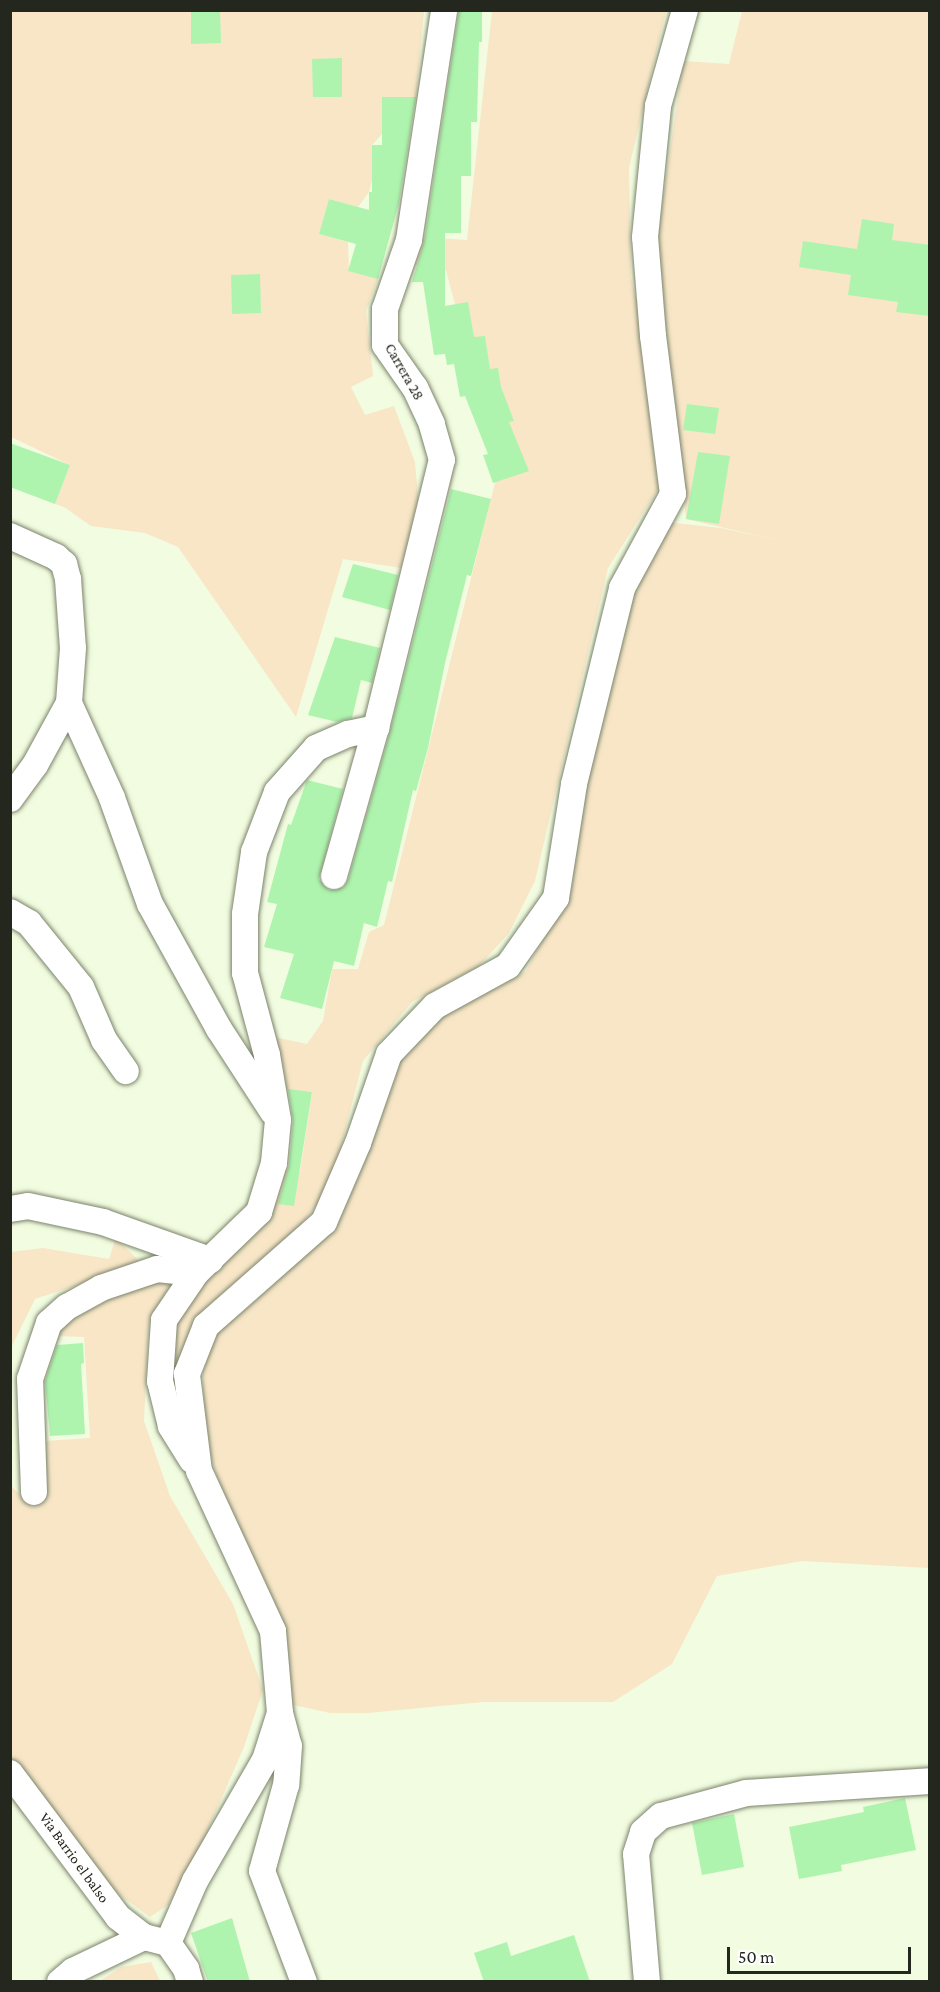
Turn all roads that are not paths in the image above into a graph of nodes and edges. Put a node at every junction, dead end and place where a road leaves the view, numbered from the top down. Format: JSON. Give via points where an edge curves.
{"nodes":[{"id":1,"x":444,"y":10,"type":"edge"},
{"id":2,"x":685,"y":10,"type":"edge"},
{"id":3,"x":10,"y":536,"type":"edge"},
{"id":4,"x":69,"y":703,"type":"junction"},
{"id":5,"x":376,"y":728,"type":"junction"},
{"id":6,"x":10,"y":799,"type":"edge"},
{"id":7,"x":334,"y":876,"type":"dead end"},
{"id":8,"x":10,"y":912,"type":"edge"},
{"id":9,"x":126,"y":1071,"type":"dead end"},
{"id":10,"x":278,"y":1120,"type":"junction"},
{"id":11,"x":10,"y":1209,"type":"edge"},
{"id":12,"x":203,"y":1267,"type":"junction"},
{"id":13,"x":199,"y":1471,"type":"junction"},
{"id":14,"x":34,"y":1492,"type":"dead end"},
{"id":15,"x":280,"y":1713,"type":"junction"},
{"id":16,"x":10,"y":1773,"type":"edge"},
{"id":17,"x":930,"y":1781,"type":"edge"},
{"id":18,"x":144,"y":1937,"type":"junction"},
{"id":19,"x":168,"y":1943,"type":"junction"},
{"id":20,"x":60,"y":1982,"type":"edge"},
{"id":21,"x":190,"y":1982,"type":"edge"},
{"id":22,"x":304,"y":1982,"type":"edge"},
{"id":23,"x":647,"y":1982,"type":"edge"}],
"edges":[{"from":1,"to":5,"type":"street","name":"Carrera 28","via":[[409,240],[385,309],[385,345],[415,388],[432,424],[442,460]]},
{"from":2,"to":13,"type":"street","via":[[658,106],[645,237],[673,494],[622,588],[574,784],[556,898],[508,966],[435,1006],[389,1054],[358,1143],[324,1222],[206,1326],[187,1374]]},
{"from":3,"to":4,"type":"street","via":[[64,564],[73,648]]},
{"from":4,"to":6,"type":"street","via":[[35,765]]},
{"from":4,"to":10,"type":"street","via":[[112,798],[150,904],[219,1029]]},
{"from":5,"to":7,"type":"street","name":"Carrera 28"},
{"from":5,"to":10,"type":"street","via":[[348,734],[316,748],[277,792],[254,852],[245,914],[245,973],[267,1055]]},
{"from":8,"to":9,"type":"street","via":[[29,923],[81,987],[104,1040]]},
{"from":10,"to":12,"type":"street","via":[[274,1163],[259,1212]]},
{"from":11,"to":12,"type":"street","via":[[28,1206],[103,1222]]},
{"from":12,"to":13,"type":"street","via":[[164,1320],[160,1381],[171,1426]]},
{"from":12,"to":14,"type":"street","via":[[157,1269],[102,1288],[67,1307],[49,1323],[30,1379]]},
{"from":13,"to":15,"type":"street","via":[[273,1631]]},
{"from":15,"to":19,"type":"street","via":[[265,1760],[195,1881]]},
{"from":15,"to":22,"type":"street","via":[[289,1746],[286,1785],[262,1871]]},
{"from":16,"to":18,"type":"street","name":"Via Barrio el balso","via":[[117,1917]]},
{"from":17,"to":23,"type":"street","via":[[746,1793],[661,1816],[643,1832],[636,1854]]},
{"from":18,"to":19,"type":"street"},
{"from":18,"to":20,"type":"street","via":[[73,1971]]},
{"from":19,"to":21,"type":"street"}]}
